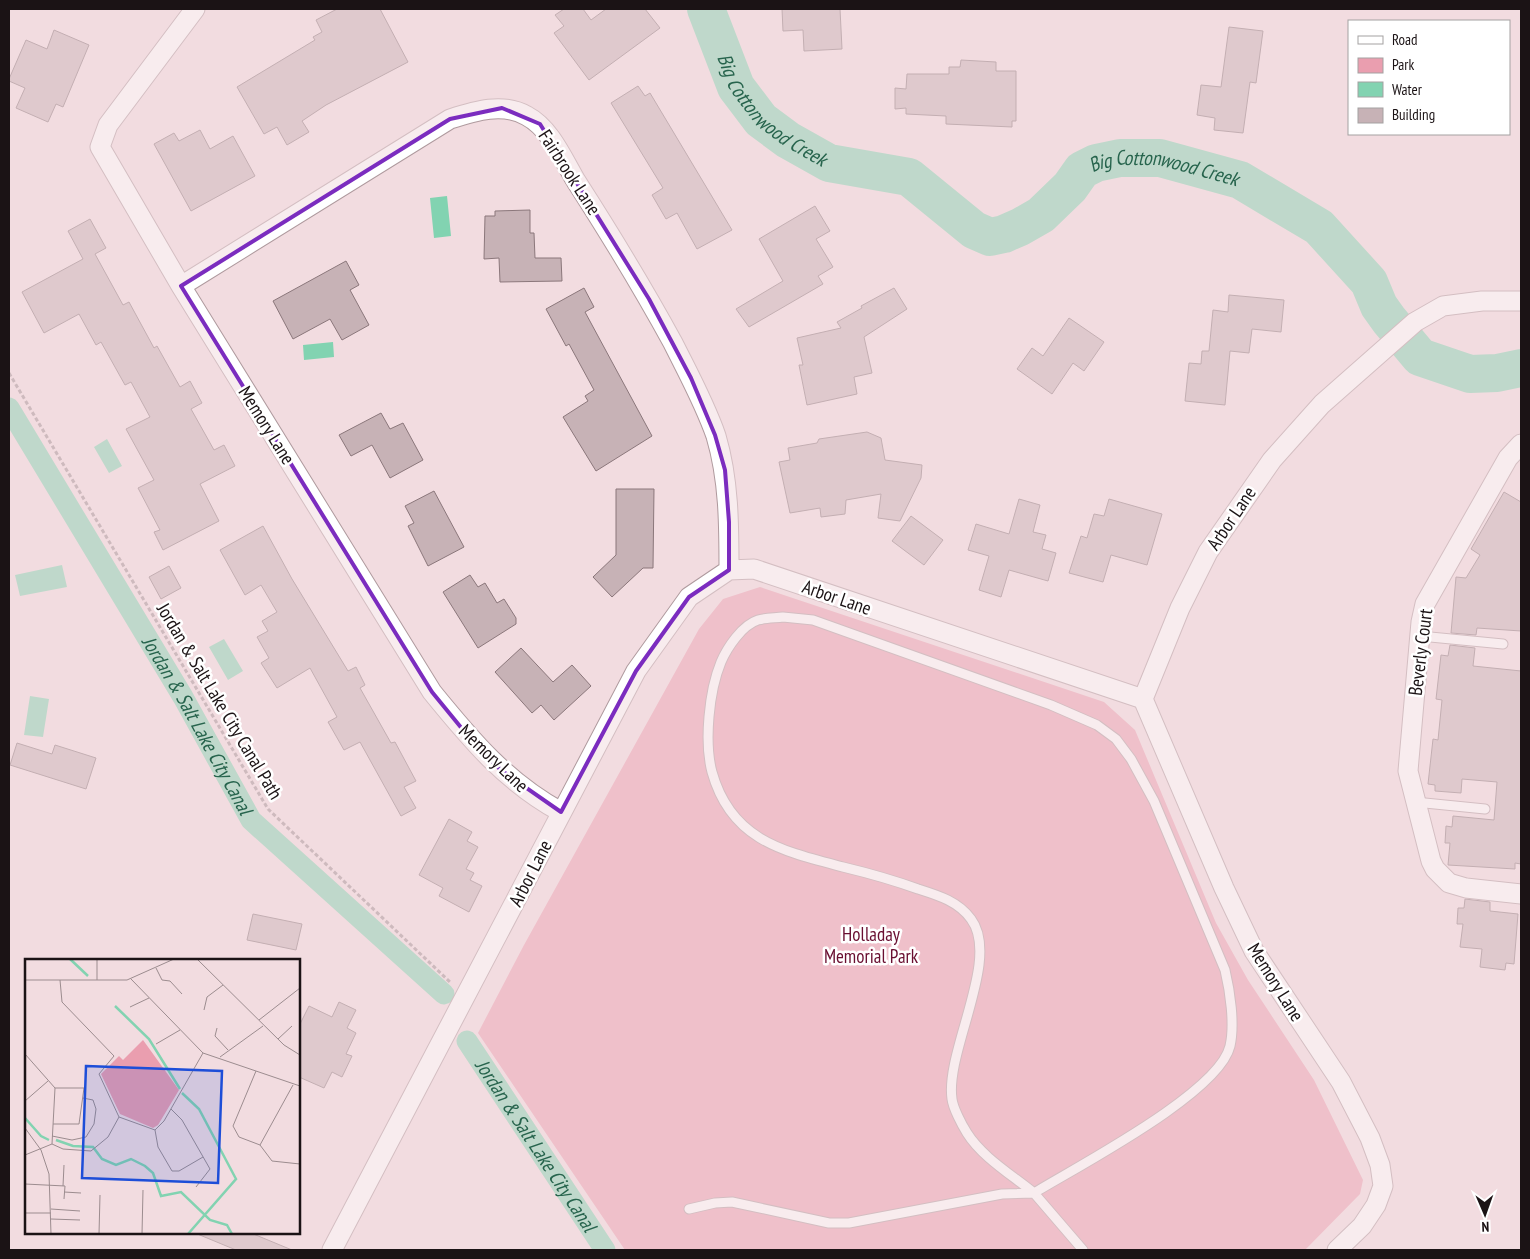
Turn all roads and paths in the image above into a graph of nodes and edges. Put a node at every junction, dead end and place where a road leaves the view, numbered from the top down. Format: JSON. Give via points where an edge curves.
{"nodes":[{"id":1,"x":195,"y":9,"type":"edge"},
{"id":2,"x":181,"y":286,"type":"junction"},
{"id":3,"x":1521,"y":302,"type":"edge"},
{"id":4,"x":9,"y":373,"type":"edge"},
{"id":5,"x":1520,"y":444,"type":"edge"},
{"id":6,"x":729,"y":570,"type":"junction"},
{"id":7,"x":1420,"y":636,"type":"junction"},
{"id":8,"x":1503,"y":644,"type":"dead end"},
{"id":9,"x":1143,"y":699,"type":"junction"},
{"id":10,"x":1415,"y":802,"type":"junction"},
{"id":11,"x":1485,"y":808,"type":"dead end"},
{"id":12,"x":561,"y":812,"type":"junction"},
{"id":13,"x":1521,"y":894,"type":"edge"},
{"id":14,"x":465,"y":997,"type":"junction"},
{"id":15,"x":1034,"y":1193,"type":"junction"},
{"id":16,"x":689,"y":1209,"type":"dead end"},
{"id":17,"x":332,"y":1250,"type":"edge"},
{"id":18,"x":1083,"y":1250,"type":"edge"},
{"id":19,"x":1337,"y":1250,"type":"edge"}],
"edges":[{"from":1,"to":2,"type":"street","name":"Memory Lane","via":[[108,125],[100,147]]},
{"from":2,"to":6,"type":"street","name":"Fairbrook Lane","via":[[450,118],[478,110],[502,108],[525,114],[540,124],[585,195],[649,300],[691,378],[715,435],[724,470],[730,522]]},
{"from":2,"to":12,"type":"street","name":"Memory Lane","via":[[432,692],[477,747],[502,771],[539,800]]},
{"from":3,"to":9,"type":"street","name":"Arbor Lane","via":[[1482,301],[1443,306],[1415,322],[1322,404],[1272,460],[1208,552],[1180,608]]},
{"from":4,"to":14,"type":"path","name":"Jordan & Salt Lake City Canal Path","via":[[268,810]]},
{"from":5,"to":7,"type":"street","name":"Beverly Court","via":[[1508,458],[1428,596],[1422,612]]},
{"from":6,"to":9,"type":"street","name":"Arbor Lane","via":[[754,569]]},
{"from":6,"to":12,"type":"street","name":"Arbor Lane","via":[[689,597],[636,671]]},
{"from":7,"to":8,"type":"lane"},
{"from":7,"to":10,"type":"street","name":"Beverly Court","via":[[1408,764]]},
{"from":9,"to":19,"type":"street","name":"Memory Lane","via":[[1254,951],[1341,1082],[1378,1159],[1383,1174],[1380,1196],[1370,1216]]},
{"from":10,"to":11,"type":"lane"},
{"from":10,"to":13,"type":"street","name":"Beverly Court","via":[[1431,861],[1442,877],[1449,883],[1466,888]]},
{"from":12,"to":14,"type":"street","name":"Arbor Lane"},
{"from":14,"to":17,"type":"street","name":"Arbor Lane"},
{"from":15,"to":15,"type":"lane","via":[[966,1133],[952,1100],[954,1071],[980,952],[979,935],[972,920],[960,907],[942,897],[771,845],[752,834],[730,813],[715,784],[708,756],[713,687],[721,661],[746,626],[758,620],[782,617],[814,620],[1050,704],[1097,725],[1116,739],[1154,801],[1225,970],[1230,993],[1230,1046],[1220,1066],[1195,1092]]},
{"from":15,"to":16,"type":"lane","via":[[1002,1194],[849,1223],[829,1223],[732,1202]]},
{"from":15,"to":18,"type":"lane"}]}
